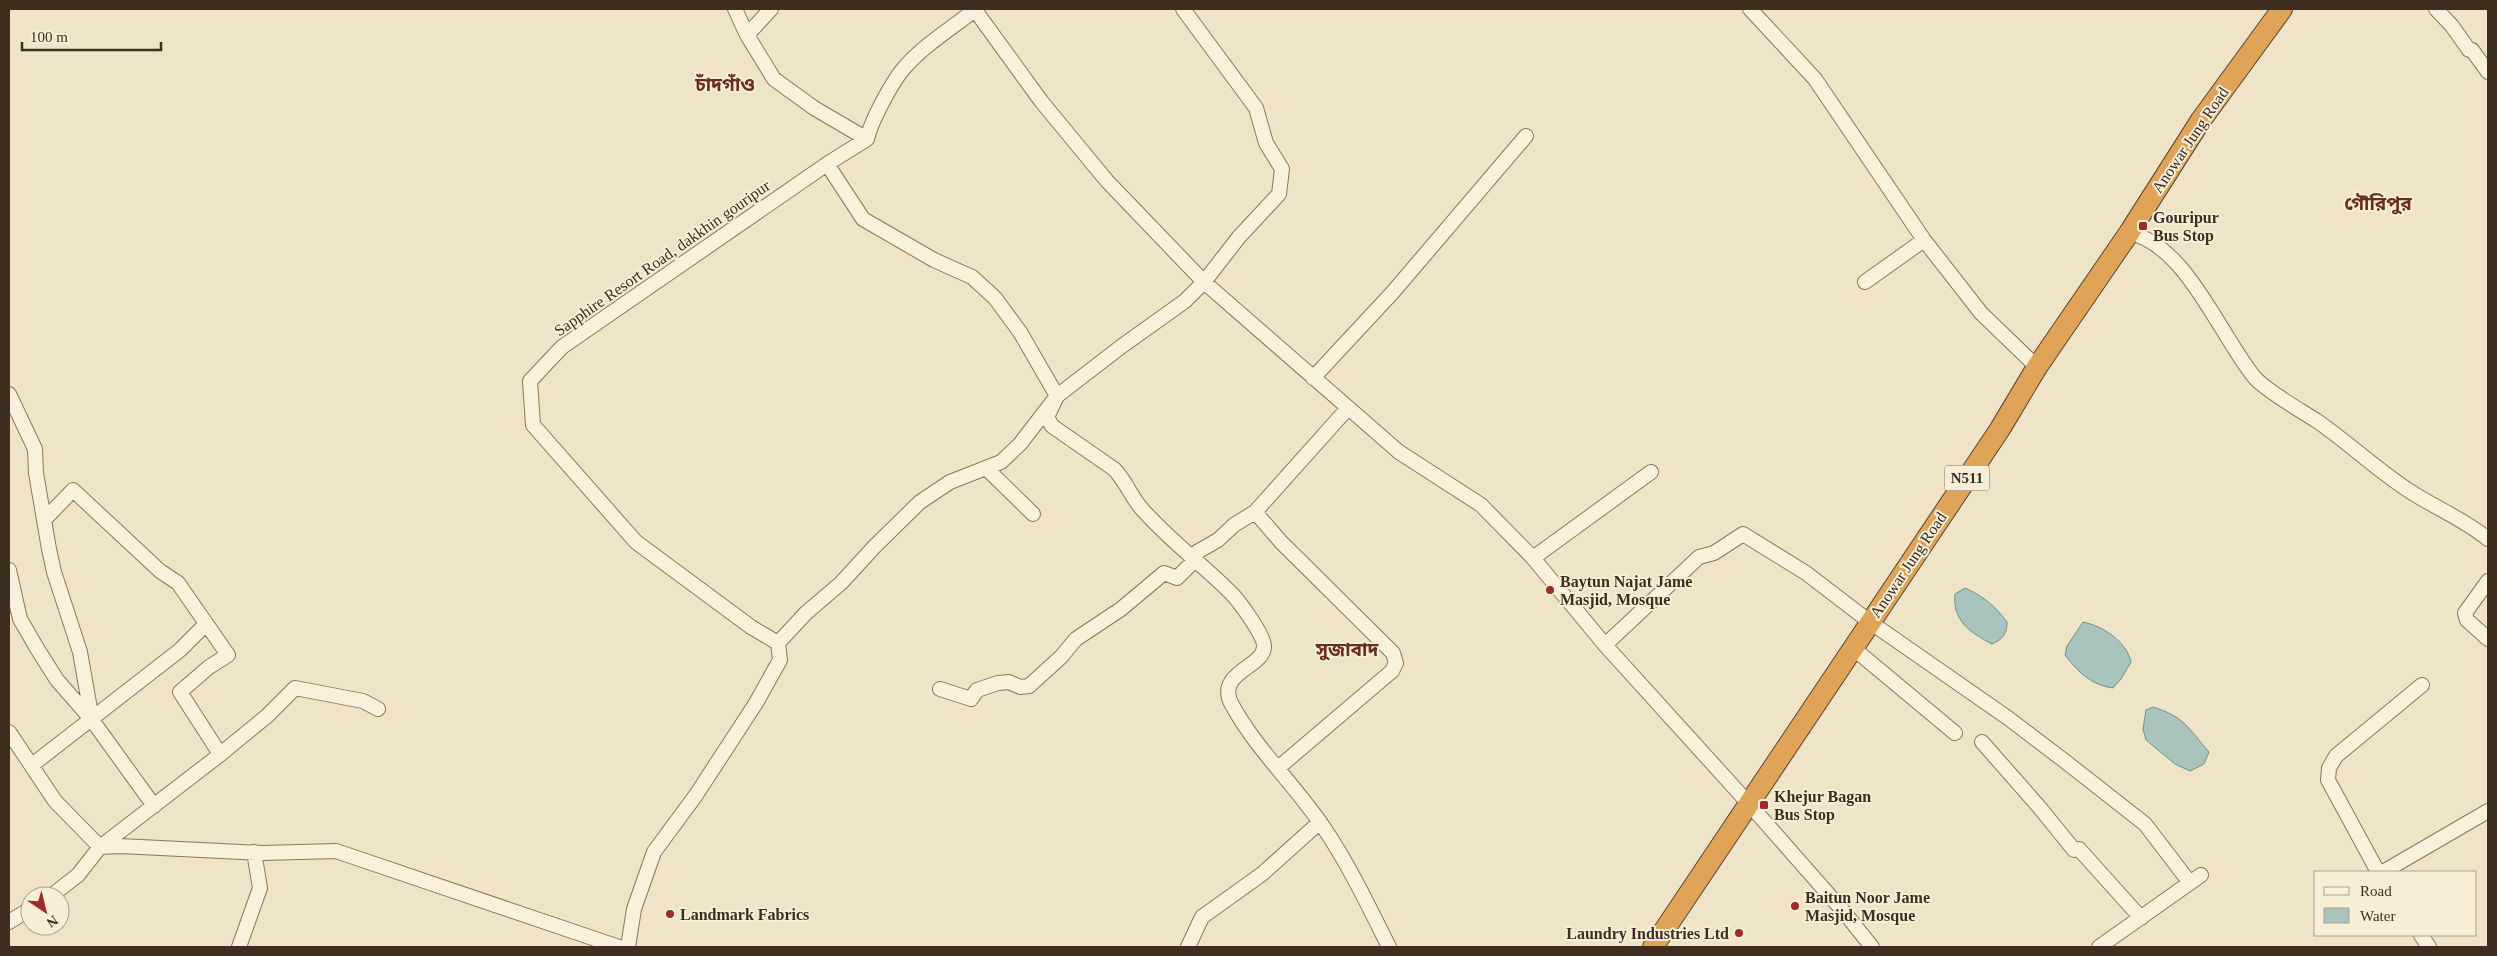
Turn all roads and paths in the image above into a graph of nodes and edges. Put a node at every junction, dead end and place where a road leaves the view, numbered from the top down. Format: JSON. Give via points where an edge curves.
{"nodes":[{"id":1,"x":735,"y":9,"type":"edge"},
{"id":2,"x":771,"y":9,"type":"edge"},
{"id":3,"x":976,"y":9,"type":"edge"},
{"id":4,"x":1183,"y":9,"type":"edge"},
{"id":5,"x":1750,"y":9,"type":"edge"},
{"id":6,"x":2282,"y":9,"type":"edge"},
{"id":7,"x":2436,"y":9,"type":"edge"},
{"id":8,"x":748,"y":35,"type":"junction"},
{"id":9,"x":2488,"y":72,"type":"edge"},
{"id":10,"x":1526,"y":136,"type":"dead end"},
{"id":11,"x":867,"y":139,"type":"junction"},
{"id":12,"x":827,"y":164,"type":"junction"},
{"id":13,"x":2128,"y":233,"type":"junction"},
{"id":14,"x":1924,"y":240,"type":"junction"},
{"id":15,"x":1204,"y":282,"type":"junction"},
{"id":16,"x":1866,"y":282,"type":"dead end"},
{"id":17,"x":2037,"y":367,"type":"junction"},
{"id":18,"x":1314,"y":378,"type":"junction"},
{"id":19,"x":9,"y":394,"type":"edge"},
{"id":20,"x":1058,"y":396,"type":"junction"},
{"id":21,"x":1348,"y":408,"type":"junction"},
{"id":22,"x":986,"y":468,"type":"junction"},
{"id":23,"x":1651,"y":472,"type":"dead end"},
{"id":24,"x":1255,"y":512,"type":"junction"},
{"id":25,"x":1033,"y":514,"type":"dead end"},
{"id":26,"x":45,"y":519,"type":"junction"},
{"id":27,"x":2488,"y":539,"type":"edge"},
{"id":28,"x":1533,"y":558,"type":"junction"},
{"id":29,"x":1194,"y":561,"type":"junction"},
{"id":30,"x":9,"y":570,"type":"edge"},
{"id":31,"x":2488,"y":581,"type":"edge"},
{"id":32,"x":1870,"y":622,"type":"junction"},
{"id":33,"x":206,"y":624,"type":"junction"},
{"id":34,"x":2488,"y":639,"type":"edge"},
{"id":35,"x":778,"y":643,"type":"junction"},
{"id":36,"x":1605,"y":645,"type":"junction"},
{"id":37,"x":1853,"y":648,"type":"junction"},
{"id":38,"x":2422,"y":685,"type":"dead end"},
{"id":39,"x":940,"y":689,"type":"dead end"},
{"id":40,"x":378,"y":709,"type":"dead end"},
{"id":41,"x":92,"y":720,"type":"junction"},
{"id":42,"x":9,"y":732,"type":"edge"},
{"id":43,"x":1955,"y":733,"type":"dead end"},
{"id":44,"x":1982,"y":742,"type":"dead end"},
{"id":45,"x":220,"y":754,"type":"junction"},
{"id":46,"x":32,"y":765,"type":"junction"},
{"id":47,"x":1278,"y":768,"type":"junction"},
{"id":48,"x":1750,"y":805,"type":"junction"},
{"id":49,"x":154,"y":806,"type":"junction"},
{"id":50,"x":2488,"y":811,"type":"edge"},
{"id":51,"x":1320,"y":822,"type":"junction"},
{"id":52,"x":100,"y":847,"type":"junction"},
{"id":53,"x":254,"y":852,"type":"junction"},
{"id":54,"x":2377,"y":871,"type":"edge"},
{"id":55,"x":2386,"y":871,"type":"edge"},
{"id":56,"x":64,"y":886,"type":"edge"},
{"id":57,"x":20,"y":915,"type":"edge"},
{"id":58,"x":2141,"y":918,"type":"junction"},
{"id":59,"x":9,"y":922,"type":"edge"},
{"id":60,"x":2422,"y":936,"type":"edge"},
{"id":61,"x":239,"y":947,"type":"edge"},
{"id":62,"x":619,"y":947,"type":"edge"},
{"id":63,"x":628,"y":947,"type":"edge"},
{"id":64,"x":1188,"y":947,"type":"edge"},
{"id":65,"x":1389,"y":947,"type":"edge"},
{"id":66,"x":1652,"y":947,"type":"edge"},
{"id":67,"x":1872,"y":947,"type":"edge"},
{"id":68,"x":2099,"y":947,"type":"edge"},
{"id":69,"x":2429,"y":947,"type":"edge"}],
"edges":[{"from":1,"to":8,"type":"street"},
{"from":2,"to":8,"type":"street"},
{"from":3,"to":11,"type":"street","via":[[903,68],[870,125]]},
{"from":3,"to":15,"type":"street","via":[[1041,101],[1107,181]]},
{"from":4,"to":15,"type":"street","via":[[1256,108],[1266,143],[1282,169],[1279,194],[1239,237]]},
{"from":5,"to":14,"type":"street","via":[[1815,79]]},
{"from":6,"to":13,"type":"highway","name":"Anowar Jung Road","number":"N511","via":[[2202,120]]},
{"from":7,"to":9,"type":"street"},
{"from":8,"to":11,"type":"street","via":[[774,79],[814,108]]},
{"from":10,"to":18,"type":"street","via":[[1393,292]]},
{"from":11,"to":12,"type":"street","name":"Sapphire Resort Road, dakkhin gouripur"},
{"from":12,"to":20,"type":"street","via":[[863,219],[934,260],[972,277],[995,298],[1020,332]]},
{"from":12,"to":35,"type":"street","name":"Sapphire Resort Road, dakkhin gouripur","via":[[562,347],[530,381],[533,425],[636,542],[751,628]]},
{"from":13,"to":17,"type":"highway","name":"Anowar Jung Road","number":"N511"},
{"from":13,"to":27,"type":"street","via":[[2143,236],[2184,272],[2257,380],[2349,443],[2409,491]]},
{"from":14,"to":16,"type":"street"},
{"from":14,"to":17,"type":"street","via":[[1981,313]]},
{"from":15,"to":18,"type":"street"},
{"from":15,"to":20,"type":"street","via":[[1184,302]]},
{"from":17,"to":32,"type":"highway","name":"Anowar Jung Road","number":"N511","via":[[2000,429]]},
{"from":18,"to":21,"type":"street"},
{"from":19,"to":26,"type":"street","via":[[35,449]]},
{"from":20,"to":22,"type":"street","via":[[1002,462]]},
{"from":20,"to":29,"type":"street","via":[[1047,417],[1052,426],[1114,469],[1140,507]]},
{"from":21,"to":24,"type":"street"},
{"from":21,"to":28,"type":"street","via":[[1399,452],[1481,505]]},
{"from":22,"to":25,"type":"street"},
{"from":22,"to":35,"type":"street","via":[[950,482],[920,502]]},
{"from":23,"to":28,"type":"street"},
{"from":24,"to":29,"type":"street","via":[[1197,552]]},
{"from":24,"to":47,"type":"street","via":[[1396,659],[1392,671]]},
{"from":26,"to":33,"type":"street","via":[[73,490],[160,571],[178,583]]},
{"from":26,"to":41,"type":"street","via":[[54,572],[80,652]]},
{"from":28,"to":36,"type":"street"},
{"from":29,"to":39,"type":"street","via":[[1177,578],[1164,573],[1121,609],[1076,639],[1029,686],[998,683],[977,690],[971,699]]},
{"from":29,"to":47,"type":"street","via":[[1232,594],[1262,636],[1265,648],[1260,658],[1238,672],[1230,689],[1230,700],[1241,720]]},
{"from":30,"to":41,"type":"street","via":[[20,619],[57,680]]},
{"from":31,"to":34,"type":"street","via":[[2465,613],[2466,620]]},
{"from":32,"to":36,"type":"street","via":[[1806,573],[1743,534],[1714,553],[1699,557]]},
{"from":32,"to":37,"type":"highway","name":"Anowar Jung Road","number":"N511"},
{"from":32,"to":58,"type":"street","via":[[2008,718],[2145,824],[2196,879]]},
{"from":33,"to":41,"type":"street","via":[[180,650]]},
{"from":33,"to":45,"type":"street","via":[[228,655],[208,667],[180,692]]},
{"from":35,"to":63,"type":"street","via":[[780,660],[756,703],[654,852],[634,909]]},
{"from":36,"to":48,"type":"street"},
{"from":37,"to":43,"type":"street"},
{"from":37,"to":48,"type":"highway","name":"Anowar Jung Road","number":"N511"},
{"from":38,"to":54,"type":"street","via":[[2336,756],[2329,768],[2328,780]]},
{"from":40,"to":45,"type":"street","via":[[363,700],[295,688],[267,716]]},
{"from":41,"to":46,"type":"street"},
{"from":41,"to":49,"type":"street"},
{"from":42,"to":46,"type":"street"},
{"from":44,"to":58,"type":"street","via":[[2074,850],[2079,850]]},
{"from":45,"to":49,"type":"street"},
{"from":46,"to":52,"type":"street","via":[[56,801]]},
{"from":47,"to":51,"type":"street"},
{"from":48,"to":66,"type":"highway","name":"Anowar Jung Road","number":"N511"},
{"from":48,"to":67,"type":"street"},
{"from":49,"to":52,"type":"street"},
{"from":50,"to":55,"type":"street"},
{"from":51,"to":64,"type":"street","via":[[1262,874],[1202,917]]},
{"from":51,"to":65,"type":"street"},
{"from":52,"to":53,"type":"street"},
{"from":52,"to":56,"type":"street","via":[[78,875]]},
{"from":53,"to":61,"type":"street","via":[[260,888]]},
{"from":53,"to":62,"type":"street","via":[[336,851]]},
{"from":57,"to":59,"type":"street"},
{"from":58,"to":68,"type":"street"},
{"from":60,"to":69,"type":"street"}]}
